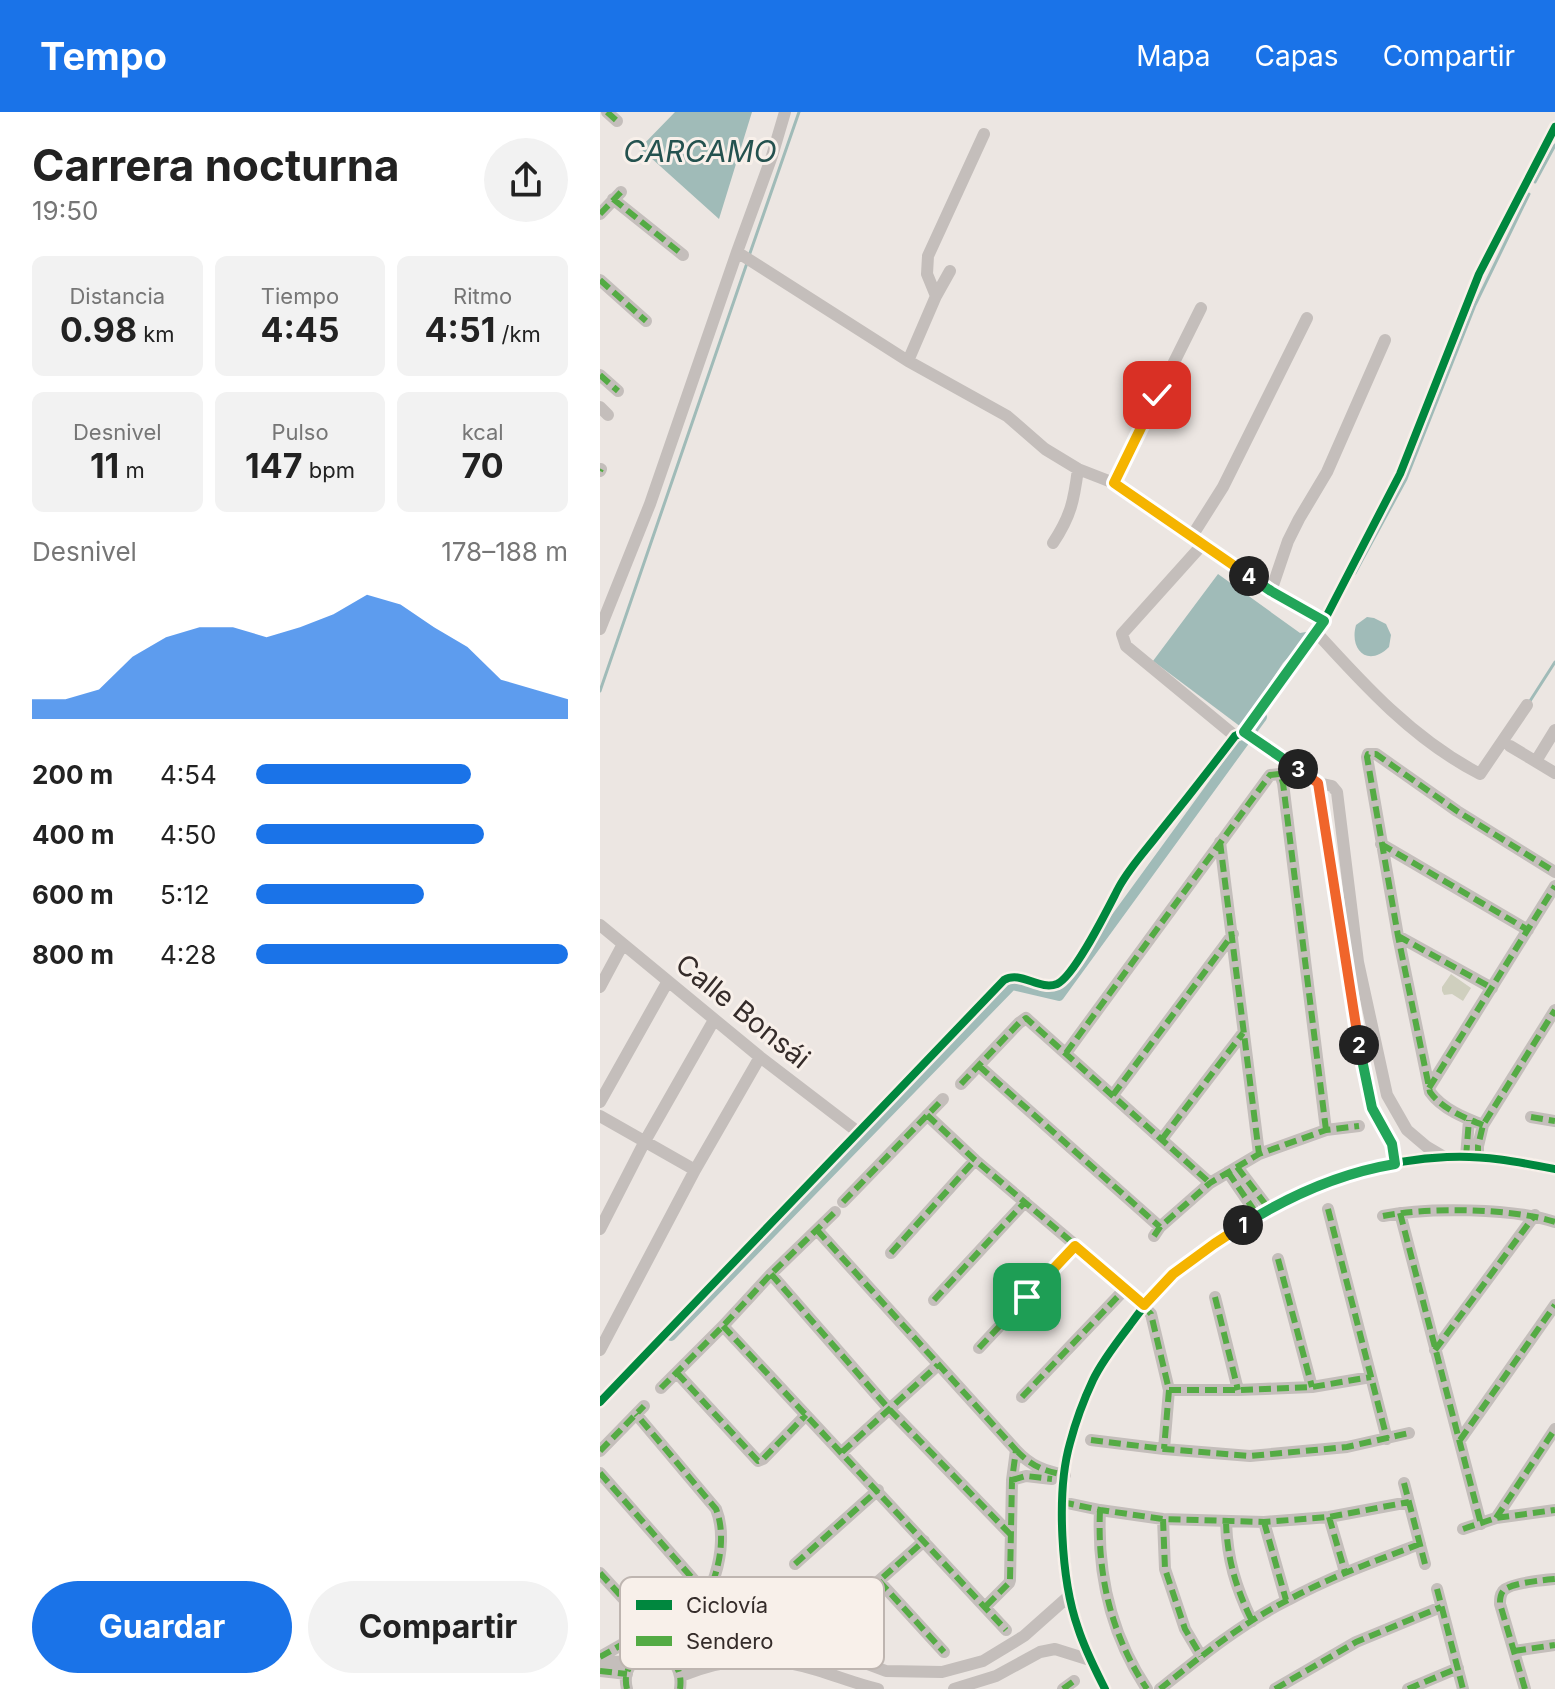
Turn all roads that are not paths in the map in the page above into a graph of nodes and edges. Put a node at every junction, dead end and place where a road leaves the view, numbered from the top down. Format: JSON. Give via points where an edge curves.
{"nodes":[{"id":1,"x":785,"y":112,"type":"edge"},
{"id":2,"x":1555,"y":127,"type":"edge"},
{"id":3,"x":984,"y":134,"type":"dead end"},
{"id":4,"x":600,"y":214,"type":"edge"},
{"id":5,"x":737,"y":252,"type":"junction"},
{"id":6,"x":683,"y":255,"type":"dead end"},
{"id":7,"x":950,"y":271,"type":"dead end"},
{"id":8,"x":600,"y":280,"type":"edge"},
{"id":9,"x":936,"y":296,"type":"junction"},
{"id":10,"x":1201,"y":308,"type":"dead end"},
{"id":11,"x":1307,"y":318,"type":"dead end"},
{"id":12,"x":646,"y":321,"type":"dead end"},
{"id":13,"x":1385,"y":340,"type":"dead end"},
{"id":14,"x":908,"y":361,"type":"junction"},
{"id":15,"x":600,"y":375,"type":"edge"},
{"id":16,"x":618,"y":391,"type":"dead end"},
{"id":17,"x":1078,"y":469,"type":"junction"},
{"id":18,"x":1114,"y":483,"type":"junction"},
{"id":19,"x":1197,"y":540,"type":"junction"},
{"id":20,"x":1053,"y":543,"type":"dead end"},
{"id":21,"x":1271,"y":591,"type":"junction"},
{"id":22,"x":1319,"y":626,"type":"junction"},
{"id":23,"x":600,"y":629,"type":"edge"},
{"id":24,"x":1527,"y":705,"type":"dead end"},
{"id":25,"x":1555,"y":730,"type":"edge"},
{"id":26,"x":1240,"y":734,"type":"junction"},
{"id":27,"x":1510,"y":746,"type":"dead end"},
{"id":28,"x":1536,"y":761,"type":"junction"},
{"id":29,"x":1555,"y":773,"type":"edge"},
{"id":30,"x":1220,"y":842,"type":"junction"},
{"id":31,"x":1381,"y":844,"type":"junction"},
{"id":32,"x":1555,"y":872,"type":"edge"},
{"id":33,"x":1555,"y":886,"type":"edge"},
{"id":34,"x":600,"y":925,"type":"edge"},
{"id":35,"x":1347,"y":928,"type":"junction"},
{"id":36,"x":1528,"y":930,"type":"junction"},
{"id":37,"x":1233,"y":934,"type":"junction"},
{"id":38,"x":1398,"y":936,"type":"junction"},
{"id":39,"x":623,"y":944,"type":"junction"},
{"id":40,"x":668,"y":981,"type":"junction"},
{"id":41,"x":600,"y":987,"type":"edge"},
{"id":42,"x":1492,"y":988,"type":"junction"},
{"id":43,"x":1555,"y":1010,"type":"edge"},
{"id":44,"x":714,"y":1020,"type":"junction"},
{"id":45,"x":1243,"y":1033,"type":"junction"},
{"id":46,"x":1066,"y":1053,"type":"junction"},
{"id":47,"x":760,"y":1057,"type":"junction"},
{"id":48,"x":979,"y":1066,"type":"junction"},
{"id":49,"x":961,"y":1084,"type":"dead end"},
{"id":50,"x":1429,"y":1088,"type":"junction"},
{"id":51,"x":1113,"y":1095,"type":"junction"},
{"id":52,"x":943,"y":1099,"type":"dead end"},
{"id":53,"x":600,"y":1102,"type":"edge"},
{"id":54,"x":927,"y":1115,"type":"junction"},
{"id":55,"x":600,"y":1116,"type":"edge"},
{"id":56,"x":1531,"y":1117,"type":"dead end"},
{"id":57,"x":1469,"y":1120,"type":"junction"},
{"id":58,"x":1555,"y":1121,"type":"edge"},
{"id":59,"x":1483,"y":1125,"type":"junction"},
{"id":60,"x":1359,"y":1126,"type":"dead end"},
{"id":61,"x":1326,"y":1130,"type":"junction"},
{"id":62,"x":858,"y":1132,"type":"junction"},
{"id":63,"x":1162,"y":1139,"type":"junction"},
{"id":64,"x":645,"y":1141,"type":"junction"},
{"id":65,"x":1472,"y":1152,"type":"junction"},
{"id":66,"x":1259,"y":1154,"type":"junction"},
{"id":67,"x":1444,"y":1157,"type":"junction"},
{"id":68,"x":975,"y":1160,"type":"junction"},
{"id":69,"x":1395,"y":1164,"type":"junction"},
{"id":70,"x":1555,"y":1169,"type":"edge"},
{"id":71,"x":695,"y":1170,"type":"junction"},
{"id":72,"x":1233,"y":1170,"type":"junction"},
{"id":73,"x":1210,"y":1183,"type":"junction"},
{"id":74,"x":1025,"y":1202,"type":"junction"},
{"id":75,"x":1328,"y":1209,"type":"dead end"},
{"id":76,"x":1263,"y":1212,"type":"junction"},
{"id":77,"x":1400,"y":1213,"type":"junction"},
{"id":78,"x":1535,"y":1215,"type":"junction"},
{"id":79,"x":1383,"y":1216,"type":"dead end"},
{"id":80,"x":1555,"y":1222,"type":"edge"},
{"id":81,"x":600,"y":1229,"type":"edge"},
{"id":82,"x":817,"y":1230,"type":"junction"},
{"id":83,"x":1075,"y":1246,"type":"junction"},
{"id":84,"x":891,"y":1253,"type":"dead end"},
{"id":85,"x":1278,"y":1259,"type":"dead end"},
{"id":86,"x":771,"y":1274,"type":"junction"},
{"id":87,"x":1215,"y":1297,"type":"dead end"},
{"id":88,"x":934,"y":1300,"type":"dead end"},
{"id":89,"x":1139,"y":1301,"type":"junction"},
{"id":90,"x":1555,"y":1305,"type":"edge"},
{"id":91,"x":723,"y":1326,"type":"junction"},
{"id":92,"x":979,"y":1348,"type":"dead end"},
{"id":93,"x":600,"y":1350,"type":"edge"},
{"id":94,"x":1435,"y":1350,"type":"junction"},
{"id":95,"x":938,"y":1365,"type":"junction"},
{"id":96,"x":677,"y":1373,"type":"junction"},
{"id":97,"x":1371,"y":1377,"type":"junction"},
{"id":98,"x":600,"y":1379,"type":"edge"},
{"id":99,"x":1312,"y":1387,"type":"junction"},
{"id":100,"x":661,"y":1388,"type":"dead end"},
{"id":101,"x":1169,"y":1390,"type":"junction"},
{"id":102,"x":1238,"y":1390,"type":"junction"},
{"id":103,"x":612,"y":1391,"type":"junction"},
{"id":104,"x":1022,"y":1397,"type":"dead end"},
{"id":105,"x":600,"y":1402,"type":"edge"},
{"id":106,"x":889,"y":1409,"type":"junction"},
{"id":107,"x":806,"y":1415,"type":"junction"},
{"id":108,"x":1555,"y":1429,"type":"edge"},
{"id":109,"x":1409,"y":1433,"type":"dead end"},
{"id":110,"x":1387,"y":1439,"type":"junction"},
{"id":111,"x":1091,"y":1440,"type":"dead end"},
{"id":112,"x":1460,"y":1440,"type":"junction"},
{"id":113,"x":1164,"y":1449,"type":"junction"},
{"id":114,"x":1016,"y":1450,"type":"junction"},
{"id":115,"x":600,"y":1451,"type":"edge"},
{"id":116,"x":842,"y":1452,"type":"junction"},
{"id":117,"x":600,"y":1473,"type":"edge"},
{"id":118,"x":1050,"y":1475,"type":"junction"},
{"id":119,"x":1065,"y":1478,"type":"junction"},
{"id":120,"x":1012,"y":1480,"type":"junction"},
{"id":121,"x":1404,"y":1483,"type":"dead end"},
{"id":122,"x":878,"y":1490,"type":"junction"},
{"id":123,"x":1066,"y":1502,"type":"junction"},
{"id":124,"x":1409,"y":1502,"type":"junction"},
{"id":125,"x":1100,"y":1510,"type":"junction"},
{"id":126,"x":1555,"y":1510,"type":"edge"},
{"id":127,"x":1329,"y":1517,"type":"junction"},
{"id":128,"x":1496,"y":1518,"type":"junction"},
{"id":129,"x":1163,"y":1519,"type":"junction"},
{"id":130,"x":1226,"y":1521,"type":"junction"},
{"id":131,"x":1264,"y":1522,"type":"junction"},
{"id":132,"x":1481,"y":1524,"type":"junction"},
{"id":133,"x":1463,"y":1529,"type":"dead end"},
{"id":134,"x":1010,"y":1534,"type":"junction"},
{"id":135,"x":924,"y":1541,"type":"junction"},
{"id":136,"x":1420,"y":1544,"type":"junction"},
{"id":137,"x":795,"y":1564,"type":"dead end"},
{"id":138,"x":1425,"y":1564,"type":"dead end"},
{"id":139,"x":1345,"y":1572,"type":"junction"},
{"id":140,"x":600,"y":1573,"type":"edge"},
{"id":141,"x":691,"y":1577,"type":"edge"},
{"id":142,"x":714,"y":1577,"type":"edge"},
{"id":143,"x":884,"y":1577,"type":"edge"},
{"id":144,"x":1555,"y":1579,"type":"edge"},
{"id":145,"x":884,"y":1586,"type":"edge"},
{"id":146,"x":1437,"y":1589,"type":"dead end"},
{"id":147,"x":620,"y":1595,"type":"edge"},
{"id":148,"x":1069,"y":1596,"type":"junction"},
{"id":149,"x":1286,"y":1600,"type":"junction"},
{"id":150,"x":985,"y":1607,"type":"junction"},
{"id":151,"x":1441,"y":1607,"type":"junction"},
{"id":152,"x":1252,"y":1621,"type":"junction"},
{"id":153,"x":1006,"y":1630,"type":"dead end"},
{"id":154,"x":620,"y":1645,"type":"edge"},
{"id":155,"x":1555,"y":1645,"type":"edge"},
{"id":156,"x":1514,"y":1651,"type":"junction"},
{"id":157,"x":944,"y":1652,"type":"dead end"},
{"id":158,"x":1201,"y":1656,"type":"junction"},
{"id":159,"x":600,"y":1658,"type":"edge"},
{"id":160,"x":1090,"y":1660,"type":"junction"},
{"id":161,"x":620,"y":1665,"type":"edge"},
{"id":162,"x":1458,"y":1668,"type":"junction"},
{"id":163,"x":620,"y":1669,"type":"edge"},
{"id":164,"x":629,"y":1669,"type":"edge"},
{"id":165,"x":700,"y":1669,"type":"edge"},
{"id":166,"x":815,"y":1669,"type":"edge"},
{"id":167,"x":881,"y":1669,"type":"edge"},
{"id":168,"x":600,"y":1671,"type":"edge"},
{"id":169,"x":680,"y":1683,"type":"edge"},
{"id":170,"x":627,"y":1689,"type":"edge"},
{"id":171,"x":878,"y":1689,"type":"edge"},
{"id":172,"x":954,"y":1689,"type":"edge"},
{"id":173,"x":1105,"y":1689,"type":"edge"},
{"id":174,"x":1147,"y":1689,"type":"edge"},
{"id":175,"x":1160,"y":1689,"type":"edge"},
{"id":176,"x":1275,"y":1689,"type":"edge"},
{"id":177,"x":1408,"y":1689,"type":"edge"},
{"id":178,"x":1463,"y":1689,"type":"edge"},
{"id":179,"x":1525,"y":1689,"type":"edge"}],
"edges":[{"from":1,"to":5,"type":"street"},
{"from":2,"to":22,"type":"street","via":[[1479,274],[1400,474]]},
{"from":3,"to":9,"type":"street","via":[[928,256],[927,274]]},
{"from":4,"to":6,"type":"street","via":[[617,196]]},
{"from":5,"to":14,"type":"street"},
{"from":5,"to":23,"type":"street","via":[[650,504]]},
{"from":7,"to":9,"type":"street"},
{"from":8,"to":12,"type":"street"},
{"from":9,"to":14,"type":"street"},
{"from":10,"to":18,"type":"street"},
{"from":11,"to":19,"type":"street"},
{"from":13,"to":21,"type":"street","via":[[1327,472],[1288,541]]},
{"from":14,"to":17,"type":"street","via":[[1007,416]]},
{"from":15,"to":16,"type":"street"},
{"from":17,"to":18,"type":"street"},
{"from":17,"to":20,"type":"street","via":[[1073,504]]},
{"from":18,"to":19,"type":"street"},
{"from":19,"to":21,"type":"street"},
{"from":19,"to":26,"type":"street","via":[[1122,634],[1126,646]]},
{"from":21,"to":22,"type":"street"},
{"from":22,"to":24,"type":"street","via":[[1373,693],[1416,732],[1480,774]]},
{"from":22,"to":26,"type":"street"},
{"from":25,"to":28,"type":"street"},
{"from":26,"to":35,"type":"street","via":[[1318,783]]},
{"from":26,"to":62,"type":"street","via":[[1120,884],[1086,948],[1059,983],[1006,978]]},
{"from":27,"to":28,"type":"street"},
{"from":28,"to":29,"type":"street"},
{"from":30,"to":37,"type":"street"},
{"from":30,"to":46,"type":"street"},
{"from":30,"to":61,"type":"street","via":[[1270,775],[1280,774]]},
{"from":31,"to":32,"type":"street","via":[[1368,754]]},
{"from":31,"to":36,"type":"street"},
{"from":31,"to":38,"type":"street"},
{"from":33,"to":36,"type":"street"},
{"from":34,"to":39,"type":"street","name":"Calle Bonsái"},
{"from":35,"to":67,"type":"street","via":[[1387,1095],[1407,1130]]},
{"from":35,"to":69,"type":"street","via":[[1363,1069]]},
{"from":36,"to":42,"type":"street"},
{"from":37,"to":45,"type":"street"},
{"from":37,"to":51,"type":"street"},
{"from":38,"to":42,"type":"street"},
{"from":38,"to":50,"type":"street"},
{"from":39,"to":40,"type":"street","name":"Calle Bonsái"},
{"from":39,"to":41,"type":"street"},
{"from":40,"to":44,"type":"street","name":"Calle Bonsái"},
{"from":40,"to":53,"type":"street"},
{"from":42,"to":50,"type":"street"},
{"from":43,"to":59,"type":"street"},
{"from":44,"to":47,"type":"street","name":"Calle Bonsái"},
{"from":44,"to":64,"type":"street"},
{"from":45,"to":63,"type":"street"},
{"from":45,"to":66,"type":"street"},
{"from":46,"to":48,"type":"street","via":[[1026,1018]]},
{"from":46,"to":51,"type":"street"},
{"from":47,"to":62,"type":"street","name":"Calle Bonsái"},
{"from":47,"to":71,"type":"street"},
{"from":48,"to":49,"type":"street"},
{"from":48,"to":73,"type":"street","via":[[1157,1231]]},
{"from":50,"to":57,"type":"street","via":[[1438,1102]]},
{"from":51,"to":63,"type":"street"},
{"from":52,"to":54,"type":"street"},
{"from":54,"to":68,"type":"street"},
{"from":54,"to":82,"type":"street"},
{"from":55,"to":64,"type":"street"},
{"from":56,"to":58,"type":"street"},
{"from":57,"to":59,"type":"street"},
{"from":57,"to":65,"type":"street"},
{"from":59,"to":65,"type":"street"},
{"from":60,"to":61,"type":"street"},
{"from":61,"to":66,"type":"street"},
{"from":62,"to":103,"type":"street"},
{"from":63,"to":73,"type":"street"},
{"from":64,"to":71,"type":"street"},
{"from":64,"to":81,"type":"street"},
{"from":65,"to":67,"type":"street"},
{"from":65,"to":70,"type":"street"},
{"from":66,"to":72,"type":"street"},
{"from":67,"to":69,"type":"street"},
{"from":68,"to":74,"type":"street"},
{"from":68,"to":84,"type":"street"},
{"from":69,"to":76,"type":"street","via":[[1320,1185]]},
{"from":71,"to":93,"type":"street"},
{"from":72,"to":73,"type":"street"},
{"from":72,"to":76,"type":"street"},
{"from":74,"to":83,"type":"street"},
{"from":74,"to":88,"type":"street"},
{"from":75,"to":97,"type":"street"},
{"from":76,"to":89,"type":"street"},
{"from":77,"to":78,"type":"street"},
{"from":77,"to":79,"type":"street"},
{"from":77,"to":94,"type":"street"},
{"from":78,"to":80,"type":"street"},
{"from":78,"to":94,"type":"street"},
{"from":82,"to":86,"type":"street"},
{"from":82,"to":95,"type":"street"},
{"from":83,"to":89,"type":"street"},
{"from":83,"to":92,"type":"street"},
{"from":85,"to":99,"type":"street"},
{"from":86,"to":91,"type":"street"},
{"from":86,"to":106,"type":"street"},
{"from":87,"to":102,"type":"street"},
{"from":89,"to":101,"type":"street"},
{"from":89,"to":104,"type":"street"},
{"from":89,"to":119,"type":"street","via":[[1093,1380],[1069,1444]]},
{"from":90,"to":112,"type":"street"},
{"from":91,"to":96,"type":"street"},
{"from":91,"to":107,"type":"street"},
{"from":94,"to":112,"type":"street"},
{"from":95,"to":106,"type":"street"},
{"from":95,"to":114,"type":"street"},
{"from":96,"to":100,"type":"street"},
{"from":96,"to":107,"type":"street","via":[[758,1461]]},
{"from":97,"to":99,"type":"street"},
{"from":97,"to":110,"type":"street"},
{"from":98,"to":103,"type":"street"},
{"from":99,"to":102,"type":"street"},
{"from":101,"to":102,"type":"street"},
{"from":101,"to":113,"type":"street"},
{"from":103,"to":105,"type":"street"},
{"from":106,"to":116,"type":"street"},
{"from":106,"to":134,"type":"street"},
{"from":107,"to":116,"type":"street"},
{"from":108,"to":128,"type":"street"},
{"from":109,"to":110,"type":"street"},
{"from":110,"to":113,"type":"street","via":[[1250,1456]]},
{"from":111,"to":113,"type":"street"},
{"from":112,"to":132,"type":"street"},
{"from":114,"to":118,"type":"street"},
{"from":114,"to":120,"type":"street"},
{"from":115,"to":142,"type":"street","via":[[640,1410],[717,1513]]},
{"from":116,"to":122,"type":"street"},
{"from":117,"to":141,"type":"street"},
{"from":118,"to":119,"type":"street"},
{"from":118,"to":120,"type":"street"},
{"from":119,"to":123,"type":"street"},
{"from":120,"to":134,"type":"street"},
{"from":121,"to":124,"type":"street"},
{"from":122,"to":135,"type":"street"},
{"from":122,"to":137,"type":"street"},
{"from":123,"to":125,"type":"street"},
{"from":123,"to":148,"type":"street","via":[[1063,1539]]},
{"from":124,"to":127,"type":"street"},
{"from":124,"to":136,"type":"street"},
{"from":125,"to":129,"type":"street"},
{"from":125,"to":174,"type":"street","via":[[1103,1585],[1122,1646]]},
{"from":126,"to":128,"type":"street"},
{"from":127,"to":131,"type":"street"},
{"from":127,"to":139,"type":"street"},
{"from":128,"to":132,"type":"street"},
{"from":129,"to":130,"type":"street"},
{"from":129,"to":158,"type":"street","via":[[1165,1569],[1185,1629]]},
{"from":130,"to":131,"type":"street"},
{"from":130,"to":152,"type":"street","via":[[1237,1589]]},
{"from":131,"to":149,"type":"street"},
{"from":132,"to":133,"type":"street"},
{"from":134,"to":150,"type":"street","via":[[1009,1583]]},
{"from":135,"to":143,"type":"street"},
{"from":135,"to":150,"type":"street"},
{"from":136,"to":138,"type":"street"},
{"from":136,"to":139,"type":"street"},
{"from":139,"to":149,"type":"street"},
{"from":140,"to":147,"type":"street"},
{"from":144,"to":156,"type":"street","via":[[1502,1592],[1500,1604]]},
{"from":145,"to":157,"type":"street"},
{"from":146,"to":151,"type":"street"},
{"from":148,"to":160,"type":"street"},
{"from":148,"to":167,"type":"street","via":[[1024,1636],[983,1661],[942,1672]]},
{"from":149,"to":152,"type":"street"},
{"from":150,"to":153,"type":"street"},
{"from":151,"to":162,"type":"street"},
{"from":151,"to":176,"type":"street","via":[[1356,1642]]},
{"from":152,"to":158,"type":"street"},
{"from":154,"to":159,"type":"street"},
{"from":155,"to":156,"type":"street"},
{"from":156,"to":179,"type":"street"},
{"from":158,"to":175,"type":"street"},
{"from":159,"to":161,"type":"street"},
{"from":160,"to":172,"type":"street","via":[[1055,1649],[1040,1652],[996,1676]]},
{"from":160,"to":173,"type":"street"},
{"from":162,"to":177,"type":"street"},
{"from":162,"to":178,"type":"street"},
{"from":163,"to":168,"type":"street"},
{"from":164,"to":170,"type":"street"},
{"from":165,"to":169,"type":"street"},
{"from":166,"to":171,"type":"street"}]}
